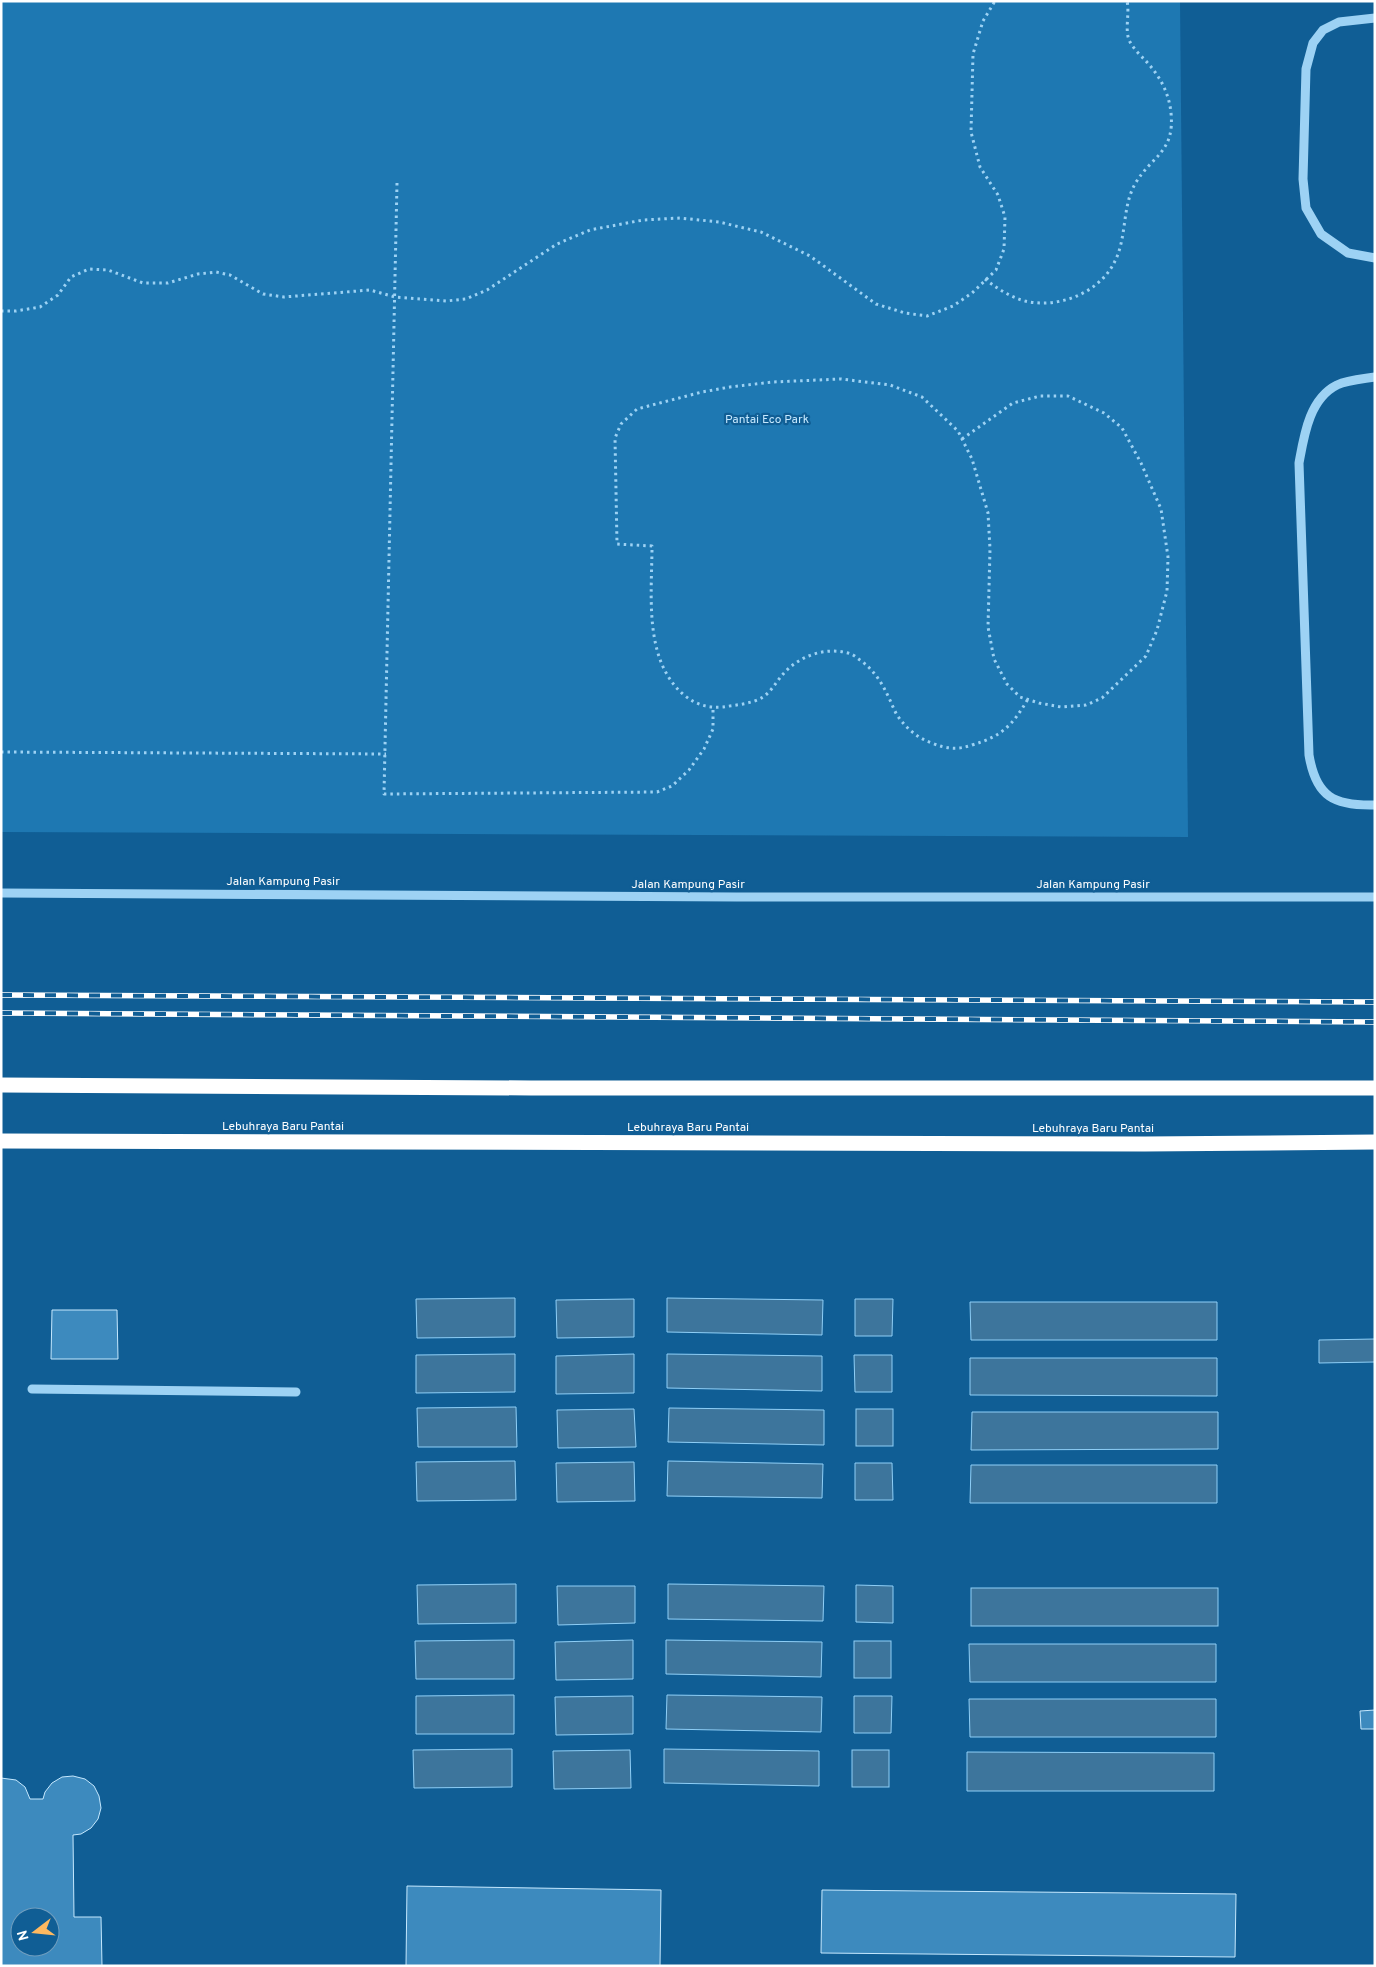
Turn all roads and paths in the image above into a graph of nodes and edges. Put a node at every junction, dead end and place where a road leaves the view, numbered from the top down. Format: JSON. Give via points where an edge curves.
{"nodes":[{"id":1,"x":995,"y":1,"type":"edge"},
{"id":2,"x":1127,"y":1,"type":"edge"},
{"id":3,"x":1375,"y":18,"type":"edge"},
{"id":4,"x":397,"y":183,"type":"dead end"},
{"id":5,"x":1375,"y":258,"type":"edge"},
{"id":6,"x":985,"y":280,"type":"junction"},
{"id":7,"x":395,"y":297,"type":"junction"},
{"id":8,"x":1,"y":311,"type":"edge"},
{"id":9,"x":1375,"y":377,"type":"edge"},
{"id":10,"x":962,"y":439,"type":"junction"},
{"id":11,"x":1028,"y":699,"type":"junction"},
{"id":12,"x":713,"y":708,"type":"junction"},
{"id":13,"x":1,"y":752,"type":"edge"},
{"id":14,"x":386,"y":754,"type":"junction"},
{"id":15,"x":1375,"y":806,"type":"edge"},
{"id":16,"x":1,"y":893,"type":"edge"},
{"id":17,"x":1375,"y":897,"type":"edge"},
{"id":18,"x":1,"y":1084,"type":"edge"},
{"id":19,"x":1375,"y":1088,"type":"edge"},
{"id":20,"x":1,"y":1141,"type":"edge"},
{"id":21,"x":1375,"y":1142,"type":"edge"},
{"id":22,"x":32,"y":1389,"type":"dead end"},
{"id":23,"x":296,"y":1392,"type":"dead end"}],
"edges":[{"from":1,"to":6,"type":"path","via":[[984,20],[973,54],[970,132],[980,167],[998,195],[1005,217],[1004,249],[996,270]]},
{"from":2,"to":6,"type":"path","via":[[1130,42],[1159,76],[1166,93],[1171,113],[1170,139],[1134,185],[1124,237],[1115,262],[1085,293],[1046,304],[1005,294]]},
{"from":3,"to":5,"type":"street","via":[[1339,22],[1323,30],[1313,43],[1306,69],[1304,180],[1306,208],[1321,234],[1348,253]]},
{"from":4,"to":7,"type":"path"},
{"from":6,"to":7,"type":"path","via":[[953,306],[927,316],[905,313],[876,304],[810,256],[761,232],[719,222],[680,218],[642,220],[590,230],[558,244],[488,290],[466,300]]},
{"from":7,"to":8,"type":"path","via":[[370,290],[284,297],[263,294],[230,275],[216,272],[168,283],[143,283],[108,270],[89,270],[71,277],[58,295],[40,307]]},
{"from":7,"to":14,"type":"path"},
{"from":9,"to":15,"type":"street","via":[[1336,386],[1320,400],[1305,427],[1299,462],[1309,755],[1318,787],[1328,797],[1352,806]]},
{"from":10,"to":11,"type":"path","via":[[972,459],[988,514],[988,627],[994,659],[1007,684]]},
{"from":10,"to":11,"type":"path","via":[[1013,403],[1040,396],[1068,396],[1104,413],[1122,428],[1161,509],[1168,557],[1167,591],[1146,656],[1102,698],[1086,705],[1061,706]]},
{"from":10,"to":12,"type":"path","via":[[958,431],[922,397],[890,385],[841,379],[773,382],[702,392],[637,409],[621,424],[615,438],[617,544],[652,546],[653,625],[661,663],[675,688],[693,702]]},
{"from":11,"to":12,"type":"path","via":[[1016,720],[1003,732],[959,749],[941,747],[921,740],[909,730],[896,714],[880,679],[870,666],[852,654],[836,652],[816,653],[798,659],[774,688],[761,698]]},
{"from":12,"to":14,"type":"path","via":[[713,729],[704,749],[672,786],[657,792],[384,794]]},
{"from":13,"to":14,"type":"path"},
{"from":16,"to":17,"type":"street","name":"Jalan Kampung Pasir"},
{"from":18,"to":19,"type":"highway"},
{"from":20,"to":21,"type":"highway","name":"Lebuhraya Baru Pantai"},
{"from":22,"to":23,"type":"street"}]}
